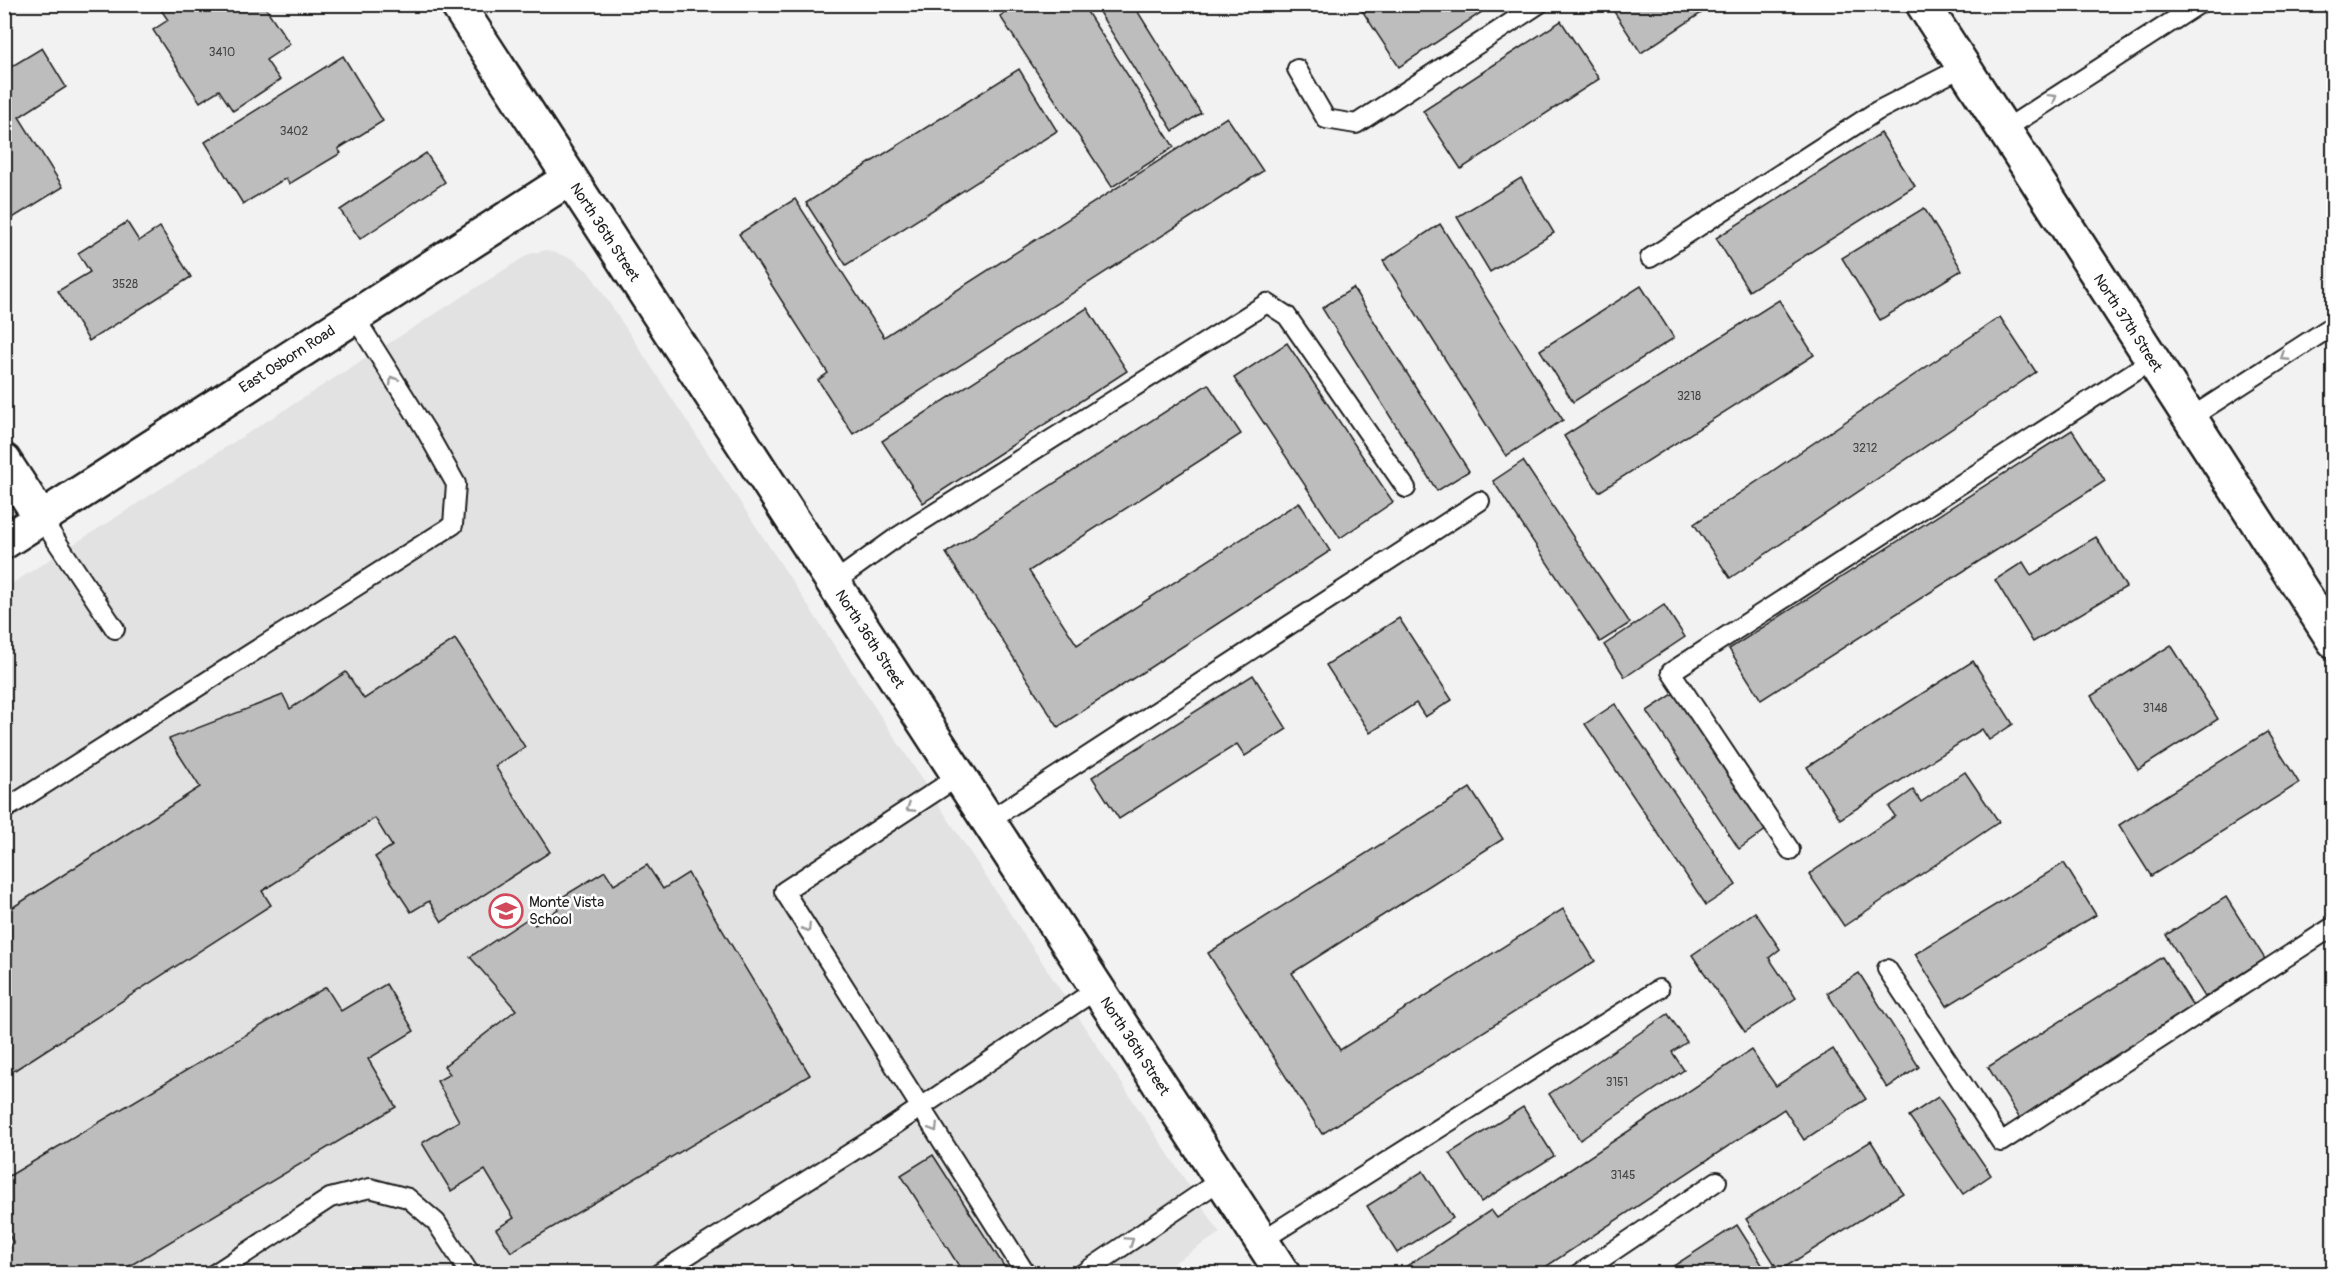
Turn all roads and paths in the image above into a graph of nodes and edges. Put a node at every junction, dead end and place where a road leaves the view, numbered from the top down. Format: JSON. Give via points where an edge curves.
{"nodes":[{"id":1,"x":457,"y":4,"type":"edge"},
{"id":2,"x":1539,"y":4,"type":"edge"},
{"id":3,"x":1923,"y":4,"type":"edge"},
{"id":4,"x":2199,"y":4,"type":"edge"},
{"id":5,"x":1963,"y":67,"type":"junction"},
{"id":6,"x":1297,"y":69,"type":"dead end"},
{"id":7,"x":2004,"y":130,"type":"junction"},
{"id":8,"x":570,"y":178,"type":"junction"},
{"id":9,"x":1650,"y":258,"type":"dead end"},
{"id":10,"x":354,"y":316,"type":"junction"},
{"id":11,"x":2334,"y":325,"type":"edge"},
{"id":12,"x":2152,"y":360,"type":"junction"},
{"id":13,"x":2190,"y":418,"type":"junction"},
{"id":14,"x":4,"y":461,"type":"edge"},
{"id":15,"x":1406,"y":488,"type":"dead end"},
{"id":16,"x":1480,"y":501,"type":"dead end"},
{"id":17,"x":41,"y":518,"type":"junction"},
{"id":18,"x":4,"y":542,"type":"edge"},
{"id":19,"x":834,"y":583,"type":"junction"},
{"id":20,"x":115,"y":629,"type":"dead end"},
{"id":21,"x":2334,"y":641,"type":"edge"},
{"id":22,"x":959,"y":776,"type":"junction"},
{"id":23,"x":4,"y":810,"type":"edge"},
{"id":24,"x":988,"y":821,"type":"junction"},
{"id":25,"x":1790,"y":850,"type":"dead end"},
{"id":26,"x":2334,"y":926,"type":"edge"},
{"id":27,"x":1887,"y":969,"type":"dead end"},
{"id":28,"x":1097,"y":989,"type":"junction"},
{"id":29,"x":1659,"y":989,"type":"dead end"},
{"id":30,"x":921,"y":1107,"type":"junction"},
{"id":31,"x":1222,"y":1179,"type":"junction"},
{"id":32,"x":1717,"y":1181,"type":"dead end"},
{"id":33,"x":1261,"y":1241,"type":"junction"},
{"id":34,"x":214,"y":1274,"type":"edge"},
{"id":35,"x":470,"y":1274,"type":"edge"},
{"id":36,"x":658,"y":1274,"type":"edge"},
{"id":37,"x":1026,"y":1274,"type":"edge"},
{"id":38,"x":1082,"y":1274,"type":"edge"},
{"id":39,"x":1283,"y":1274,"type":"edge"},
{"id":40,"x":1579,"y":1274,"type":"edge"}],
"edges":[{"from":1,"to":8,"type":"main road","name":"North 36th Street"},
{"from":2,"to":6,"type":"lane","via":[[1356,124],[1326,119]]},
{"from":3,"to":5,"type":"main road","name":"North 37th Street"},
{"from":7,"to":4,"type":"lane","one_way":true},
{"from":5,"to":7,"type":"main road","name":"North 37th Street"},
{"from":5,"to":9,"type":"lane","via":[[1877,111]]},
{"from":7,"to":12,"type":"main road","name":"North 37th Street"},
{"from":8,"to":10,"type":"main road","name":"East Osborn Road"},
{"from":8,"to":19,"type":"main road","name":"North 36th Street"},
{"from":10,"to":17,"type":"main road","name":"East Osborn Road"},
{"from":23,"to":10,"type":"lane","one_way":true,"via":[[453,525],[456,484]]},
{"from":11,"to":13,"type":"lane","one_way":true},
{"from":12,"to":13,"type":"main road","name":"North 37th Street"},
{"from":12,"to":25,"type":"lane","via":[[1671,672]]},
{"from":13,"to":21,"type":"main road","name":"North 37th Street"},
{"from":14,"to":17,"type":"main road"},
{"from":15,"to":19,"type":"lane","via":[[1287,316],[1267,303],[897,537]]},
{"from":16,"to":24,"type":"lane"},
{"from":17,"to":18,"type":"main road","name":"East Osborn Road"},
{"from":17,"to":20,"type":"lane"},
{"from":19,"to":22,"type":"main road","name":"North 36th Street"},
{"from":22,"to":24,"type":"main road","name":"North 36th Street"},
{"from":22,"to":30,"type":"lane","one_way":true,"via":[[784,891]]},
{"from":24,"to":28,"type":"main road","name":"North 36th Street"},
{"from":26,"to":27,"type":"lane","via":[[2001,1142]]},
{"from":28,"to":30,"type":"lane"},
{"from":28,"to":31,"type":"main road","name":"North 36th Street"},
{"from":29,"to":33,"type":"lane"},
{"from":30,"to":36,"type":"lane"},
{"from":30,"to":37,"type":"lane","one_way":true},
{"from":31,"to":33,"type":"main road","name":"North 36th Street"},
{"from":38,"to":31,"type":"lane","one_way":true},
{"from":32,"to":40,"type":"lane"},
{"from":33,"to":39,"type":"main road","name":"North 36th Street"},
{"from":34,"to":35,"type":"lane","via":[[330,1198],[370,1188],[408,1198],[436,1222]]}]}
